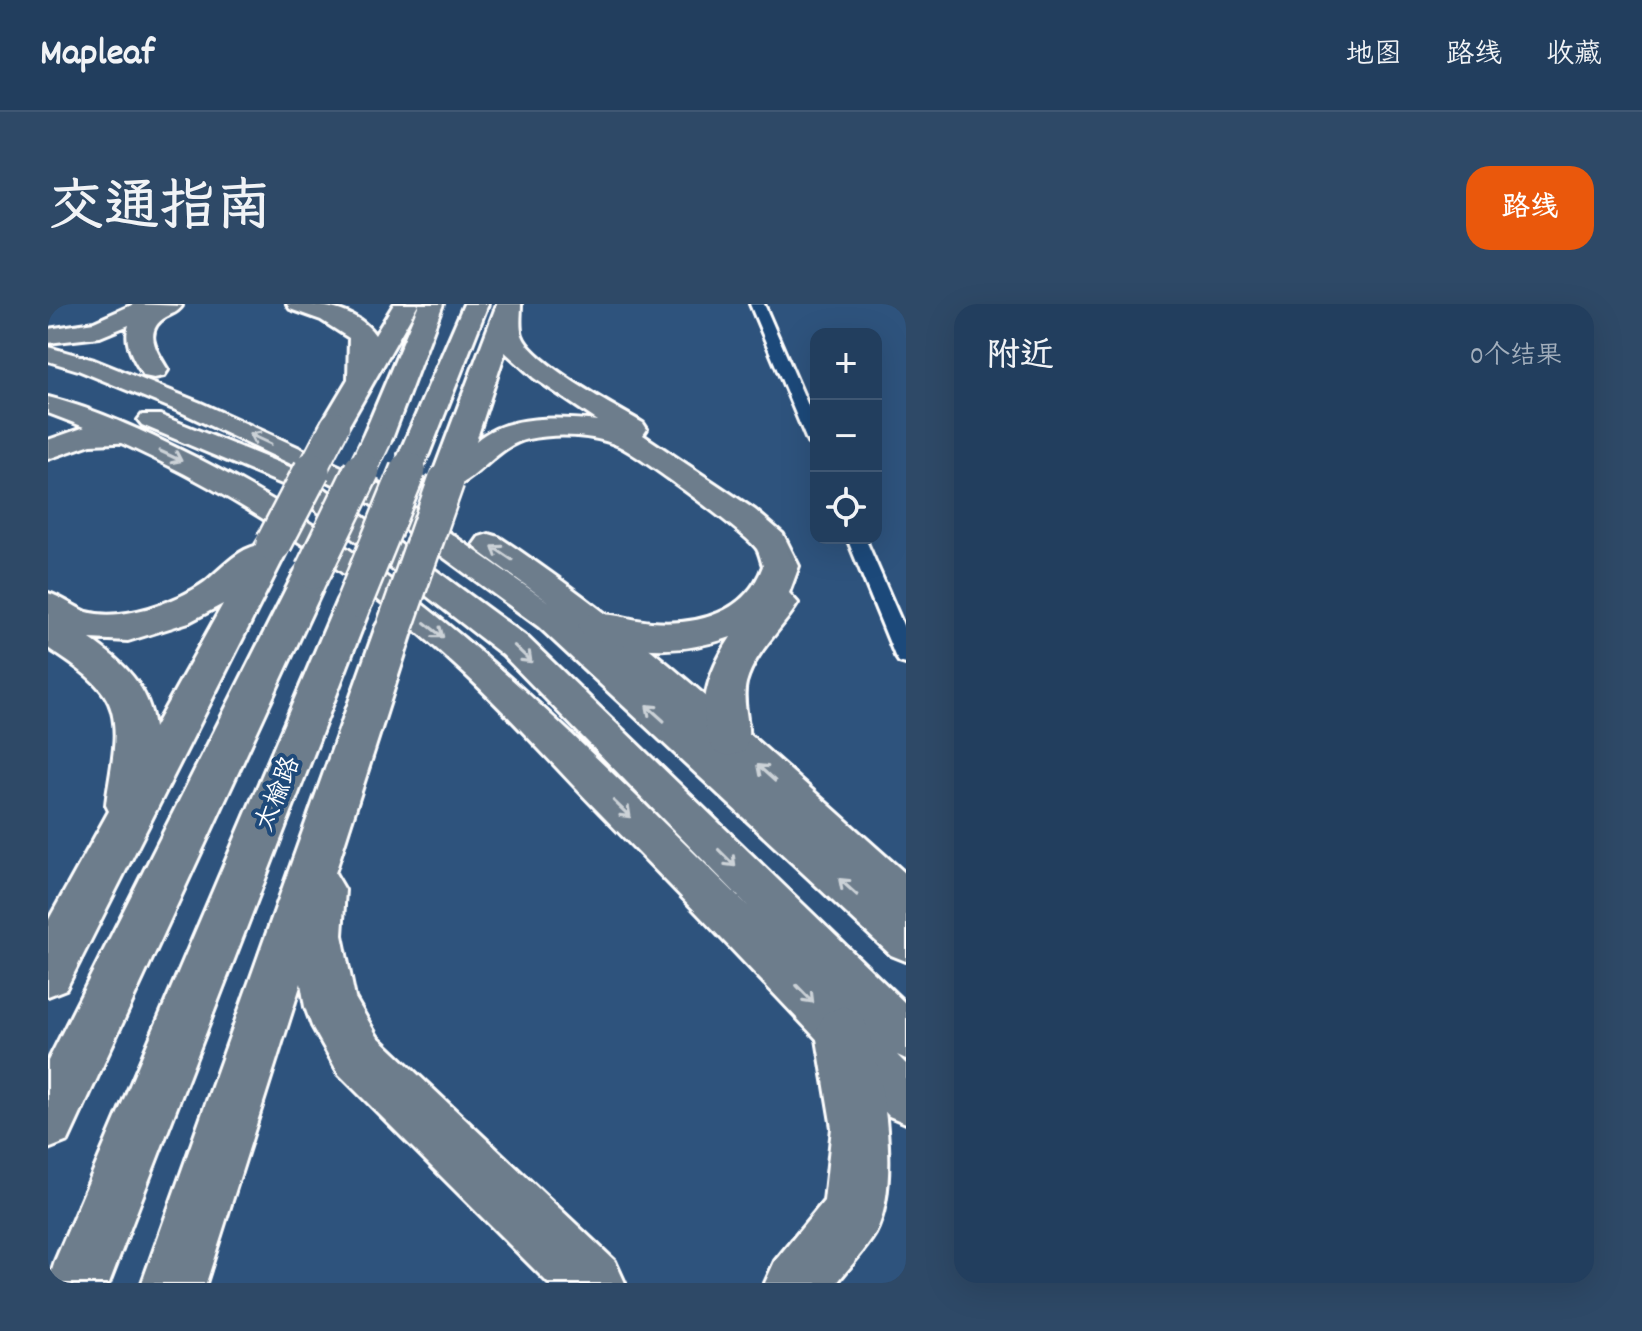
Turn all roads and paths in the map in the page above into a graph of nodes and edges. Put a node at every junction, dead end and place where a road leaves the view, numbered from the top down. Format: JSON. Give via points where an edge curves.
{"nodes":[{"id":1,"x":155,"y":304,"type":"edge"},
{"id":2,"x":174,"y":304,"type":"edge"},
{"id":3,"x":299,"y":304,"type":"edge"},
{"id":4,"x":406,"y":304,"type":"edge"},
{"id":5,"x":431,"y":304,"type":"edge"},
{"id":6,"x":476,"y":304,"type":"edge"},
{"id":7,"x":509,"y":304,"type":"edge"},
{"id":8,"x":757,"y":304,"type":"edge"},
{"id":9,"x":49,"y":342,"type":"edge"},
{"id":10,"x":154,"y":370,"type":"junction"},
{"id":11,"x":362,"y":379,"type":"junction"},
{"id":12,"x":48,"y":380,"type":"edge"},
{"id":13,"x":48,"y":404,"type":"edge"},
{"id":14,"x":810,"y":429,"type":"edge"},
{"id":15,"x":128,"y":436,"type":"junction"},
{"id":16,"x":48,"y":450,"type":"edge"},
{"id":17,"x":446,"y":481,"type":"junction"},
{"id":18,"x":274,"y":543,"type":"junction"},
{"id":19,"x":859,"y":544,"type":"edge"},
{"id":20,"x":48,"y":606,"type":"edge"},
{"id":21,"x":375,"y":613,"type":"junction"},
{"id":22,"x":597,"y":626,"type":"junction"},
{"id":23,"x":48,"y":629,"type":"edge"},
{"id":24,"x":906,"y":656,"type":"edge"},
{"id":25,"x":729,"y":739,"type":"junction"},
{"id":26,"x":126,"y":825,"type":"junction"},
{"id":27,"x":326,"y":827,"type":"junction"},
{"id":28,"x":906,"y":901,"type":"edge"},
{"id":29,"x":906,"y":940,"type":"edge"},
{"id":30,"x":48,"y":971,"type":"edge"},
{"id":31,"x":843,"y":1033,"type":"junction"},
{"id":32,"x":906,"y":1036,"type":"edge"},
{"id":33,"x":906,"y":1099,"type":"edge"},
{"id":34,"x":48,"y":1121,"type":"edge"},
{"id":35,"x":77,"y":1283,"type":"edge"},
{"id":36,"x":174,"y":1283,"type":"edge"},
{"id":37,"x":593,"y":1283,"type":"edge"},
{"id":38,"x":797,"y":1283,"type":"edge"}],
"edges":[{"from":1,"to":9,"type":"highway","via":[[100,329]]},
{"from":2,"to":10,"type":"highway","via":[[146,319],[139,332],[138,344]]},
{"from":3,"to":11,"type":"highway","via":[[362,335]]},
{"from":4,"to":11,"type":"highway"},
{"from":5,"to":34,"type":"highway","bridge":true,"via":[[377,439]]},
{"from":6,"to":21,"type":"highway","name":"太榆路","bridge":true,"via":[[414,454]]},
{"from":7,"to":17,"type":"highway"},
{"from":7,"to":25,"type":"highway","via":[[509,335],[515,349],[537,368],[730,491],[791,545],[796,568],[788,593],[731,674],[724,696]]},
{"from":8,"to":14,"type":"street"},
{"from":9,"to":10,"type":"main road"},
{"from":29,"to":9,"type":"main road","one_way":true,"via":[[550,619],[371,491],[86,365]]},
{"from":22,"to":10,"type":"main road","one_way":true,"via":[[548,584],[461,525],[314,435]]},
{"from":11,"to":18,"type":"highway","bridge":true},
{"from":12,"to":32,"type":"main road","one_way":true,"via":[[292,478],[515,646]]},
{"from":13,"to":15,"type":"main road"},
{"from":15,"to":16,"type":"highway","via":[[88,435]]},
{"from":15,"to":31,"type":"main road","one_way":true,"via":[[221,480],[260,505],[337,555],[458,649]]},
{"from":17,"to":21,"type":"highway","bridge":true},
{"from":17,"to":22,"type":"highway","via":[[496,439],[526,430],[601,430],[631,440],[743,518],[771,542],[781,566],[772,591],[743,619],[695,635],[651,636]]},
{"from":18,"to":20,"type":"highway","via":[[215,593],[176,613],[128,627],[81,625]]},
{"from":18,"to":26,"type":"highway"},
{"from":19,"to":24,"type":"street"},
{"from":21,"to":27,"type":"highway"},
{"from":21,"to":35,"type":"highway","name":"太榆路"},
{"from":22,"to":25,"type":"main road"},
{"from":23,"to":26,"type":"highway","via":[[119,686],[130,705],[133,749]]},
{"from":28,"to":25,"type":"main road","one_way":true},
{"from":26,"to":30,"type":"highway"},
{"from":27,"to":36,"type":"highway"},
{"from":27,"to":37,"type":"highway","via":[[317,935],[331,1007],[358,1055]]},
{"from":31,"to":33,"type":"main road"},
{"from":31,"to":38,"type":"highway","via":[[861,1128],[853,1213]]}]}
